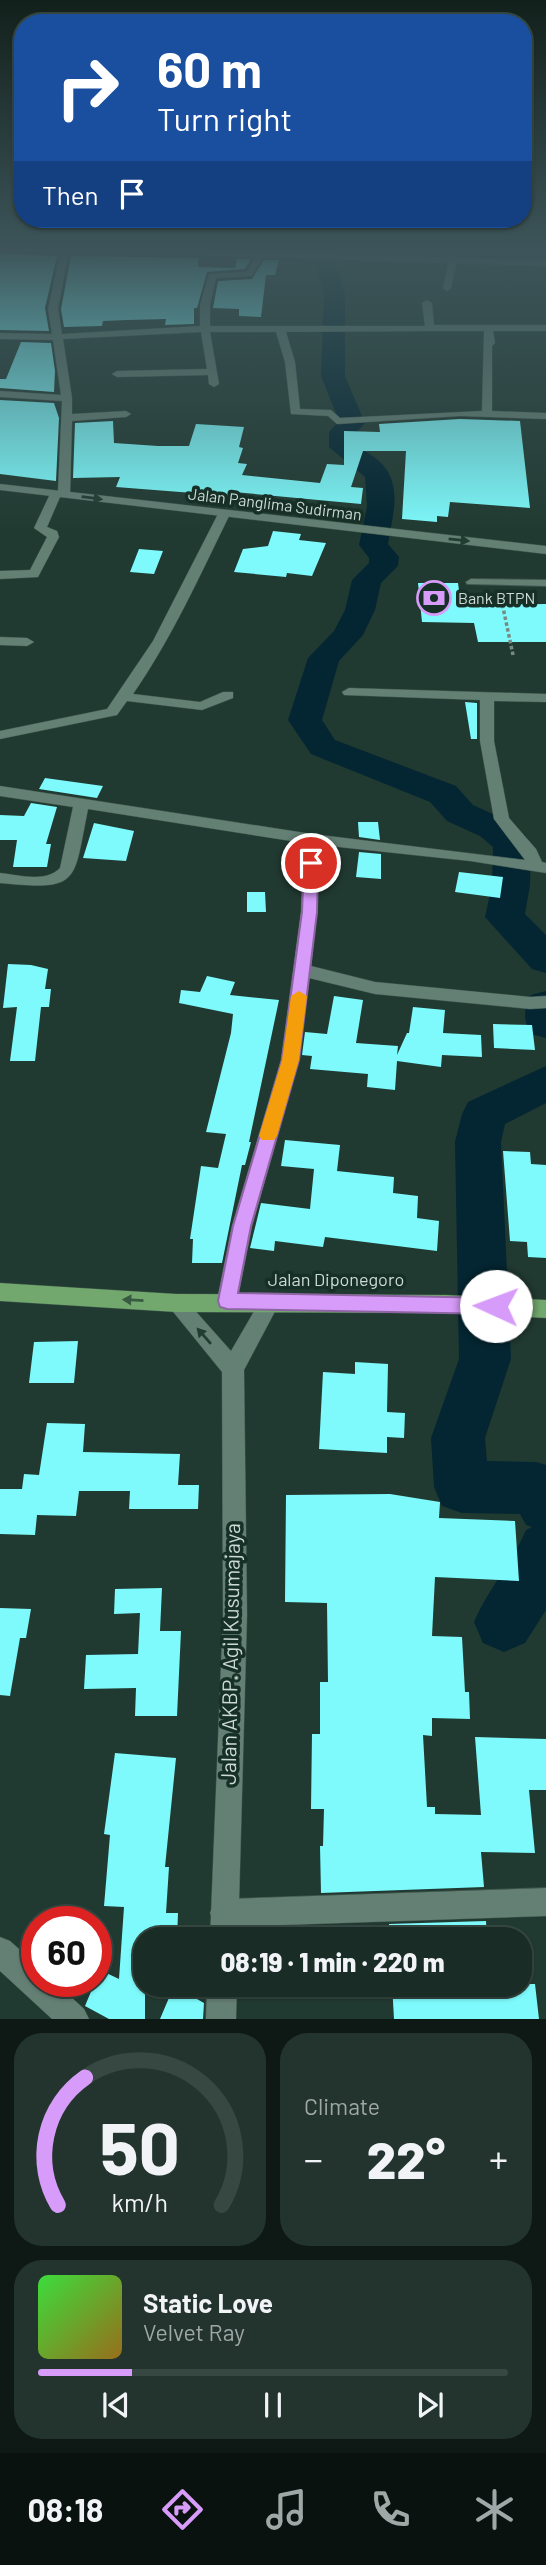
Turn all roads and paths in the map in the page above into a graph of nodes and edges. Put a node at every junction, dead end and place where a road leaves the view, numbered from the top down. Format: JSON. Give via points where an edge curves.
{"nodes":[{"id":1,"x":56,"y":344,"type":"edge"},
{"id":2,"x":207,"y":344,"type":"edge"},
{"id":3,"x":285,"y":344,"type":"edge"},
{"id":4,"x":488,"y":344,"type":"edge"},
{"id":5,"x":212,"y":372,"type":"junction"},
{"id":6,"x":117,"y":374,"type":"dead end"},
{"id":7,"x":214,"y":384,"type":"dead end"},
{"id":8,"x":0,"y":394,"type":"edge"},
{"id":9,"x":67,"y":398,"type":"junction"},
{"id":10,"x":487,"y":413,"type":"junction"},
{"id":11,"x":126,"y":414,"type":"dead end"},
{"id":12,"x":546,"y":416,"type":"edge"},
{"id":13,"x":66,"y":418,"type":"junction"},
{"id":14,"x":0,"y":487,"type":"edge"},
{"id":15,"x":60,"y":494,"type":"junction"},
{"id":16,"x":224,"y":514,"type":"junction"},
{"id":17,"x":546,"y":550,"type":"edge"},
{"id":18,"x":0,"y":575,"type":"edge"},
{"id":19,"x":471,"y":582,"type":"dead end"},
{"id":20,"x":497,"y":582,"type":"junction"},
{"id":21,"x":546,"y":583,"type":"edge"},
{"id":22,"x":0,"y":641,"type":"edge"},
{"id":23,"x":27,"y":642,"type":"dead end"},
{"id":24,"x":513,"y":655,"type":"dead end"},
{"id":25,"x":349,"y":691,"type":"dead end"},
{"id":26,"x":229,"y":695,"type":"dead end"},
{"id":27,"x":487,"y":696,"type":"junction"},
{"id":28,"x":124,"y":697,"type":"junction"},
{"id":29,"x":546,"y":698,"type":"edge"},
{"id":30,"x":0,"y":736,"type":"edge"},
{"id":31,"x":0,"y":791,"type":"edge"},
{"id":32,"x":81,"y":804,"type":"junction"},
{"id":33,"x":312,"y":839,"type":"junction"},
{"id":34,"x":541,"y":868,"type":"edge"},
{"id":35,"x":0,"y":878,"type":"edge"},
{"id":36,"x":302,"y":970,"type":"junction"},
{"id":37,"x":538,"y":1003,"type":"edge"},
{"id":38,"x":0,"y":1292,"type":"edge"},
{"id":39,"x":227,"y":1301,"type":"junction"},
{"id":40,"x":270,"y":1302,"type":"junction"},
{"id":41,"x":176,"y":1303,"type":"junction"},
{"id":42,"x":546,"y":1308,"type":"edge"},
{"id":43,"x":233,"y":1370,"type":"junction"},
{"id":44,"x":546,"y":1902,"type":"edge"},
{"id":45,"x":224,"y":1926,"type":"edge"},
{"id":46,"x":0,"y":1951,"type":"edge"},
{"id":47,"x":222,"y":1997,"type":"edge"},
{"id":48,"x":74,"y":2019,"type":"edge"},
{"id":49,"x":221,"y":2019,"type":"edge"}],
"edges":[{"from":1,"to":9,"type":"street"},
{"from":2,"to":5,"type":"street"},
{"from":3,"to":10,"type":"street","via":[[295,412],[331,412],[341,421]]},
{"from":4,"to":10,"type":"street"},
{"from":5,"to":6,"type":"street"},
{"from":5,"to":7,"type":"street"},
{"from":8,"to":9,"type":"street"},
{"from":9,"to":13,"type":"street"},
{"from":10,"to":12,"type":"street"},
{"from":11,"to":13,"type":"street"},
{"from":13,"to":15,"type":"street"},
{"from":14,"to":15,"type":"street","name":"Jalan Panglima Sudirman"},
{"from":15,"to":16,"type":"street","name":"Jalan Panglima Sudirman","one_way":true},
{"from":15,"to":18,"type":"street","via":[[40,528],[53,537],[34,574]]},
{"from":16,"to":17,"type":"street","name":"Jalan Panglima Sudirman","one_way":true},
{"from":16,"to":28,"type":"street"},
{"from":19,"to":20,"type":"lane"},
{"from":20,"to":21,"type":"lane"},
{"from":20,"to":24,"type":"path"},
{"from":22,"to":23,"type":"street"},
{"from":25,"to":27,"type":"street"},
{"from":26,"to":28,"type":"street","via":[[202,706]]},
{"from":27,"to":29,"type":"street"},
{"from":27,"to":34,"type":"street","via":[[487,741],[502,819]]},
{"from":28,"to":30,"type":"street","via":[[106,715]]},
{"from":31,"to":32,"type":"street"},
{"from":32,"to":33,"type":"street"},
{"from":32,"to":35,"type":"street","via":[[64,877],[55,881]]},
{"from":33,"to":34,"type":"street"},
{"from":33,"to":36,"type":"street"},
{"from":36,"to":37,"type":"street","via":[[375,988]]},
{"from":36,"to":39,"type":"street","via":[[290,1060],[242,1226]]},
{"from":41,"to":38,"type":"main road","name":"Jalan Diponegoro","one_way":true},
{"from":39,"to":40,"type":"main road","name":"Jalan Diponegoro"},
{"from":39,"to":41,"type":"main road","name":"Jalan Diponegoro"},
{"from":40,"to":42,"type":"main road","name":"Jalan Diponegoro"},
{"from":40,"to":43,"type":"street","name":"Jalan AKBP. Agil Kusumajaya"},
{"from":43,"to":41,"type":"street","one_way":true},
{"from":43,"to":45,"type":"street","name":"Jalan AKBP. Agil Kusumajaya","via":[[235,1615]]},
{"from":44,"to":45,"type":"street"},
{"from":46,"to":48,"type":"street"},
{"from":47,"to":49,"type":"street"}]}
